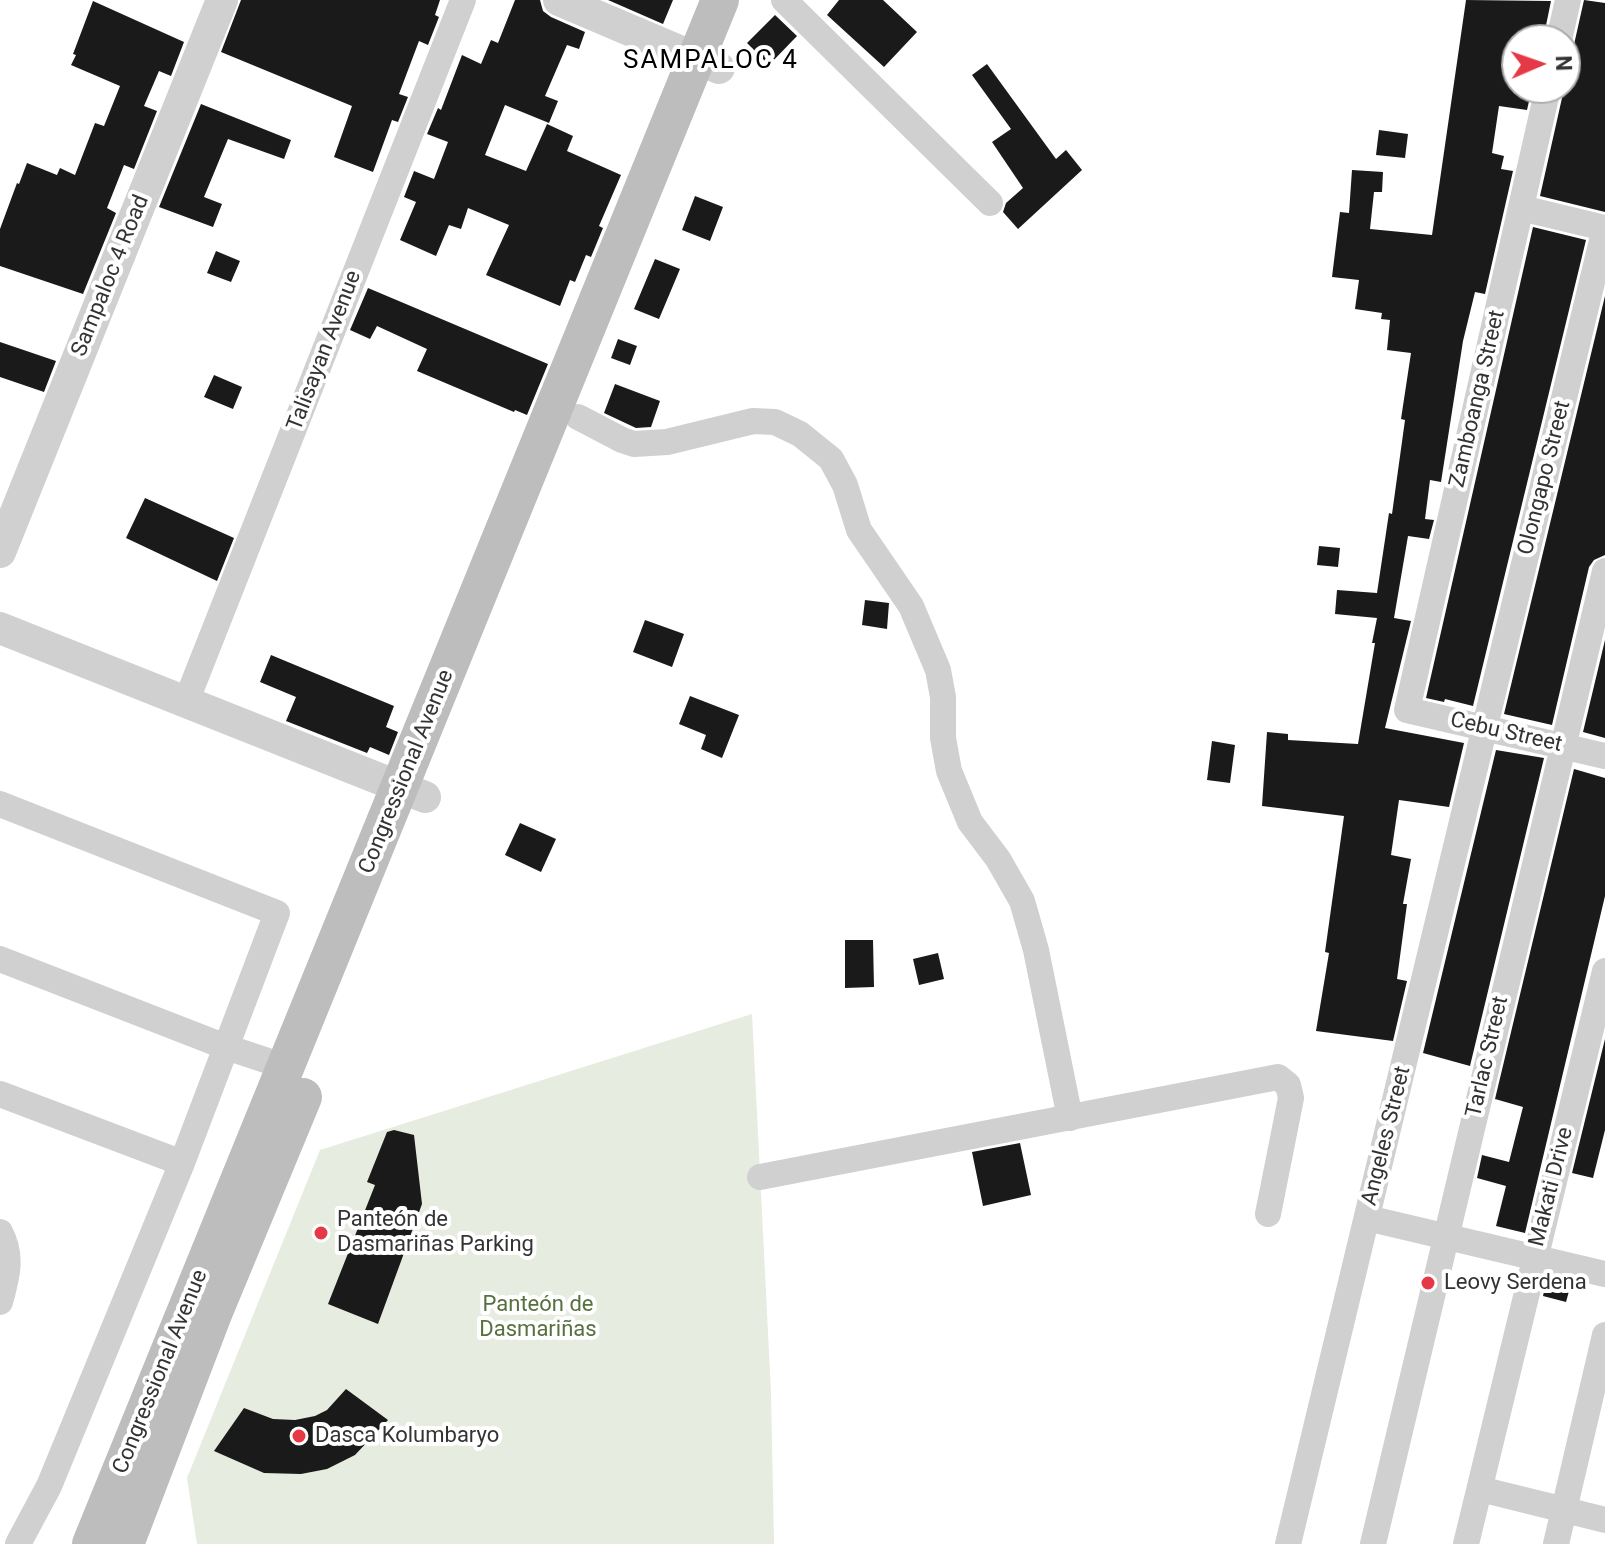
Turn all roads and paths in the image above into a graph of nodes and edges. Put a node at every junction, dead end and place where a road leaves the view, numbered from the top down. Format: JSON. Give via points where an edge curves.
{"nodes":[{"id":1,"x":222,"y":0,"type":"edge"},
{"id":2,"x":463,"y":0,"type":"edge"},
{"id":3,"x":559,"y":0,"type":"edge"},
{"id":4,"x":720,"y":0,"type":"edge"},
{"id":5,"x":746,"y":0,"type":"edge"},
{"id":6,"x":784,"y":0,"type":"edge"},
{"id":7,"x":1568,"y":0,"type":"edge"},
{"id":8,"x":1563,"y":24,"type":"edge"},
{"id":9,"x":708,"y":63,"type":"junction"},
{"id":10,"x":1544,"y":104,"type":"edge"},
{"id":11,"x":990,"y":203,"type":"dead end"},
{"id":12,"x":1521,"y":208,"type":"junction"},
{"id":13,"x":1605,"y":228,"type":"edge"},
{"id":14,"x":578,"y":417,"type":"junction"},
{"id":15,"x":0,"y":552,"type":"edge"},
{"id":16,"x":1605,"y":571,"type":"edge"},
{"id":17,"x":0,"y":628,"type":"edge"},
{"id":18,"x":186,"y":702,"type":"junction"},
{"id":19,"x":1407,"y":710,"type":"joint"},
{"id":20,"x":1485,"y":728,"type":"junction"},
{"id":21,"x":1563,"y":746,"type":"junction"},
{"id":22,"x":1605,"y":756,"type":"edge"},
{"id":23,"x":413,"y":792,"type":"junction"},
{"id":24,"x":0,"y":804,"type":"edge"},
{"id":25,"x":0,"y":959,"type":"edge"},
{"id":26,"x":1605,"y":971,"type":"edge"},
{"id":27,"x":1601,"y":1008,"type":"edge"},
{"id":28,"x":226,"y":1047,"type":"junction"},
{"id":29,"x":286,"y":1067,"type":"junction"},
{"id":30,"x":0,"y":1094,"type":"edge"},
{"id":31,"x":1070,"y":1118,"type":"junction"},
{"id":32,"x":182,"y":1163,"type":"junction"},
{"id":33,"x":760,"y":1177,"type":"dead end"},
{"id":34,"x":1268,"y":1214,"type":"dead end"},
{"id":35,"x":1367,"y":1218,"type":"junction"},
{"id":36,"x":0,"y":1232,"type":"edge"},
{"id":37,"x":1446,"y":1237,"type":"junction"},
{"id":38,"x":1535,"y":1258,"type":"junction"},
{"id":39,"x":1605,"y":1274,"type":"edge"},
{"id":40,"x":0,"y":1302,"type":"edge"},
{"id":41,"x":1605,"y":1335,"type":"edge"},
{"id":42,"x":1480,"y":1489,"type":"junction"},
{"id":43,"x":1564,"y":1510,"type":"junction"},
{"id":44,"x":1605,"y":1520,"type":"edge"},
{"id":45,"x":18,"y":1544,"type":"edge"},
{"id":46,"x":91,"y":1544,"type":"edge"},
{"id":47,"x":125,"y":1544,"type":"edge"},
{"id":48,"x":1288,"y":1544,"type":"edge"},
{"id":49,"x":1373,"y":1544,"type":"edge"},
{"id":50,"x":1466,"y":1544,"type":"edge"},
{"id":51,"x":1556,"y":1544,"type":"edge"}],
"edges":[{"from":1,"to":15,"type":"street","name":"Sampaloc 4 Road"},
{"from":2,"to":18,"type":"street","name":"Talisayan Avenue"},
{"from":3,"to":9,"type":"street"},
{"from":4,"to":9,"type":"main road","name":"Congressional Avenue"},
{"from":5,"to":9,"type":"main road","name":"Congressional Avenue"},
{"from":6,"to":11,"type":"street"},
{"from":7,"to":8,"type":"street"},
{"from":9,"to":14,"type":"main road","name":"Congressional Avenue"},
{"from":9,"to":23,"type":"main road","name":"Congressional Avenue"},
{"from":10,"to":12,"type":"street","name":"Zamboanga Street"},
{"from":12,"to":13,"type":"street"},
{"from":12,"to":19,"type":"street","name":"Zamboanga Street"},
{"from":13,"to":20,"type":"street","name":"Olongapo Street"},
{"from":14,"to":23,"type":"main road","name":"Congressional Avenue"},
{"from":14,"to":31,"type":"street","via":[[634,444],[667,442],[753,421],[775,422],[831,459],[859,530],[911,606],[938,670],[949,771],[970,822],[1022,901]]},
{"from":16,"to":21,"type":"street","name":"Tarlac Street"},
{"from":17,"to":18,"type":"street"},
{"from":18,"to":23,"type":"street"},
{"from":19,"to":20,"type":"street","name":"Cebu Street"},
{"from":20,"to":21,"type":"street","name":"Cebu Street"},
{"from":20,"to":35,"type":"street","name":"Angeles Street"},
{"from":21,"to":22,"type":"street","name":"Cebu Street"},
{"from":21,"to":37,"type":"street","name":"Tarlac Street"},
{"from":23,"to":29,"type":"main road","name":"Congressional Avenue"},
{"from":23,"to":47,"type":"main road","name":"Congressional Avenue"},
{"from":24,"to":28,"type":"street","via":[[277,913]]},
{"from":25,"to":28,"type":"street"},
{"from":26,"to":27,"type":"street","name":"Makati Drive"},
{"from":27,"to":38,"type":"street","name":"Makati Drive"},
{"from":28,"to":29,"type":"street"},
{"from":28,"to":32,"type":"street"},
{"from":29,"to":46,"type":"main road","name":"Congressional Avenue"},
{"from":30,"to":32,"type":"street"},
{"from":31,"to":33,"type":"street"},
{"from":31,"to":34,"type":"street","via":[[1278,1077],[1288,1085],[1291,1098]]},
{"from":32,"to":45,"type":"street","via":[[49,1486]]},
{"from":35,"to":37,"type":"street"},
{"from":35,"to":48,"type":"street","name":"Angeles Street"},
{"from":36,"to":40,"type":"street","via":[[8,1245],[9,1269]]},
{"from":37,"to":38,"type":"street"},
{"from":37,"to":49,"type":"street","name":"Tarlac Street"},
{"from":38,"to":39,"type":"street"},
{"from":38,"to":42,"type":"street","name":"Makati Drive"},
{"from":41,"to":43,"type":"street"},
{"from":42,"to":43,"type":"street"},
{"from":42,"to":50,"type":"street","name":"Makati Drive"},
{"from":43,"to":44,"type":"street"},
{"from":43,"to":51,"type":"street"}]}
